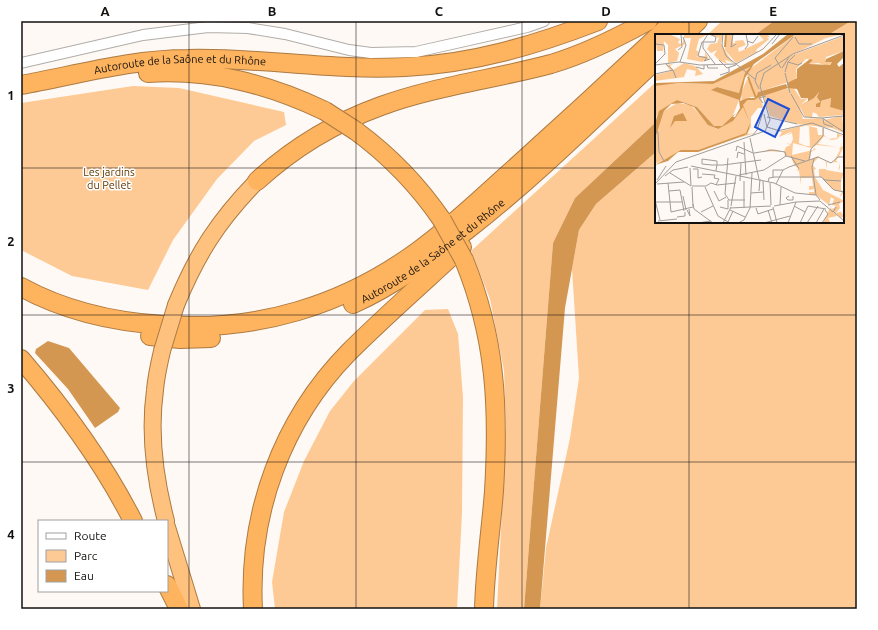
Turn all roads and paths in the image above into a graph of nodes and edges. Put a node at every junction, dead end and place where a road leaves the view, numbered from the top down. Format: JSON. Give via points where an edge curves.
{"nodes":[{"id":1,"x":544,"y":21,"type":"edge"},
{"id":2,"x":598,"y":21,"type":"edge"},
{"id":3,"x":632,"y":21,"type":"edge"},
{"id":4,"x":648,"y":21,"type":"edge"},
{"id":5,"x":674,"y":21,"type":"edge"},
{"id":6,"x":698,"y":21,"type":"edge"},
{"id":7,"x":660,"y":34,"type":"edge"},
{"id":8,"x":684,"y":34,"type":"edge"},
{"id":9,"x":614,"y":39,"type":"junction"},
{"id":10,"x":655,"y":39,"type":"edge"},
{"id":11,"x":655,"y":61,"type":"edge"},
{"id":12,"x":21,"y":63,"type":"edge"},
{"id":13,"x":124,"y":71,"type":"junction"},
{"id":14,"x":105,"y":74,"type":"junction"},
{"id":15,"x":21,"y":85,"type":"edge"},
{"id":16,"x":21,"y":91,"type":"edge"},
{"id":17,"x":257,"y":180,"type":"joint"},
{"id":18,"x":512,"y":195,"type":"junction"},
{"id":19,"x":21,"y":287,"type":"edge"},
{"id":20,"x":21,"y":300,"type":"edge"},
{"id":21,"x":21,"y":359,"type":"edge"},
{"id":22,"x":132,"y":520,"type":"edge"},
{"id":23,"x":166,"y":520,"type":"edge"},
{"id":24,"x":168,"y":530,"type":"edge"},
{"id":25,"x":168,"y":587,"type":"edge"},
{"id":26,"x":179,"y":609,"type":"edge"},
{"id":27,"x":192,"y":609,"type":"edge"},
{"id":28,"x":253,"y":609,"type":"edge"},
{"id":29,"x":484,"y":609,"type":"edge"}],
"edges":[{"from":1,"to":12,"type":"street","via":[[416,52],[371,53],[278,32],[208,27],[143,35]]},
{"from":2,"to":13,"type":"highway","name":"Autoroute de la Saône et du Rhône","via":[[502,53],[429,66],[372,67],[186,58]]},
{"from":3,"to":9,"type":"highway","via":[[622,28]]},
{"from":4,"to":9,"type":"highway"},
{"from":5,"to":7,"type":"highway"},
{"from":6,"to":8,"type":"highway"},
{"from":9,"to":17,"type":"highway","via":[[552,63],[382,106],[325,130]]},
{"from":10,"to":19,"type":"highway","via":[[571,118],[419,251],[350,292],[314,307],[249,323],[208,327],[156,325],[81,312],[56,304]]},
{"from":11,"to":18,"type":"highway","name":"Autoroute de la Saône et du Rhône"},
{"from":13,"to":14,"type":"highway","name":"Autoroute de la Saône et du Rhône"},
{"from":13,"to":29,"type":"highway","bridge":true,"via":[[206,74],[231,78],[291,95],[325,111],[382,150],[406,174],[442,220],[464,260],[482,310],[490,342],[495,386],[494,483]]},
{"from":14,"to":15,"type":"highway","name":"Autoroute de la Saône et du Rhône"},
{"from":14,"to":16,"type":"highway"},
{"from":17,"to":23,"type":"highway","bridge":true,"via":[[237,201],[202,248],[176,305],[162,351],[154,390],[153,423],[154,451]]},
{"from":18,"to":20,"type":"highway","name":"Autoroute de la Saône et du Rhône","via":[[398,281],[341,310],[315,320],[268,331],[219,338],[180,339],[133,334],[64,318]]},
{"from":18,"to":28,"type":"highway","via":[[498,214],[348,353],[315,393],[293,426],[279,457],[260,515],[252,590]]},
{"from":21,"to":22,"type":"highway","via":[[85,440]]},
{"from":24,"to":27,"type":"highway"},
{"from":25,"to":26,"type":"highway"}]}
